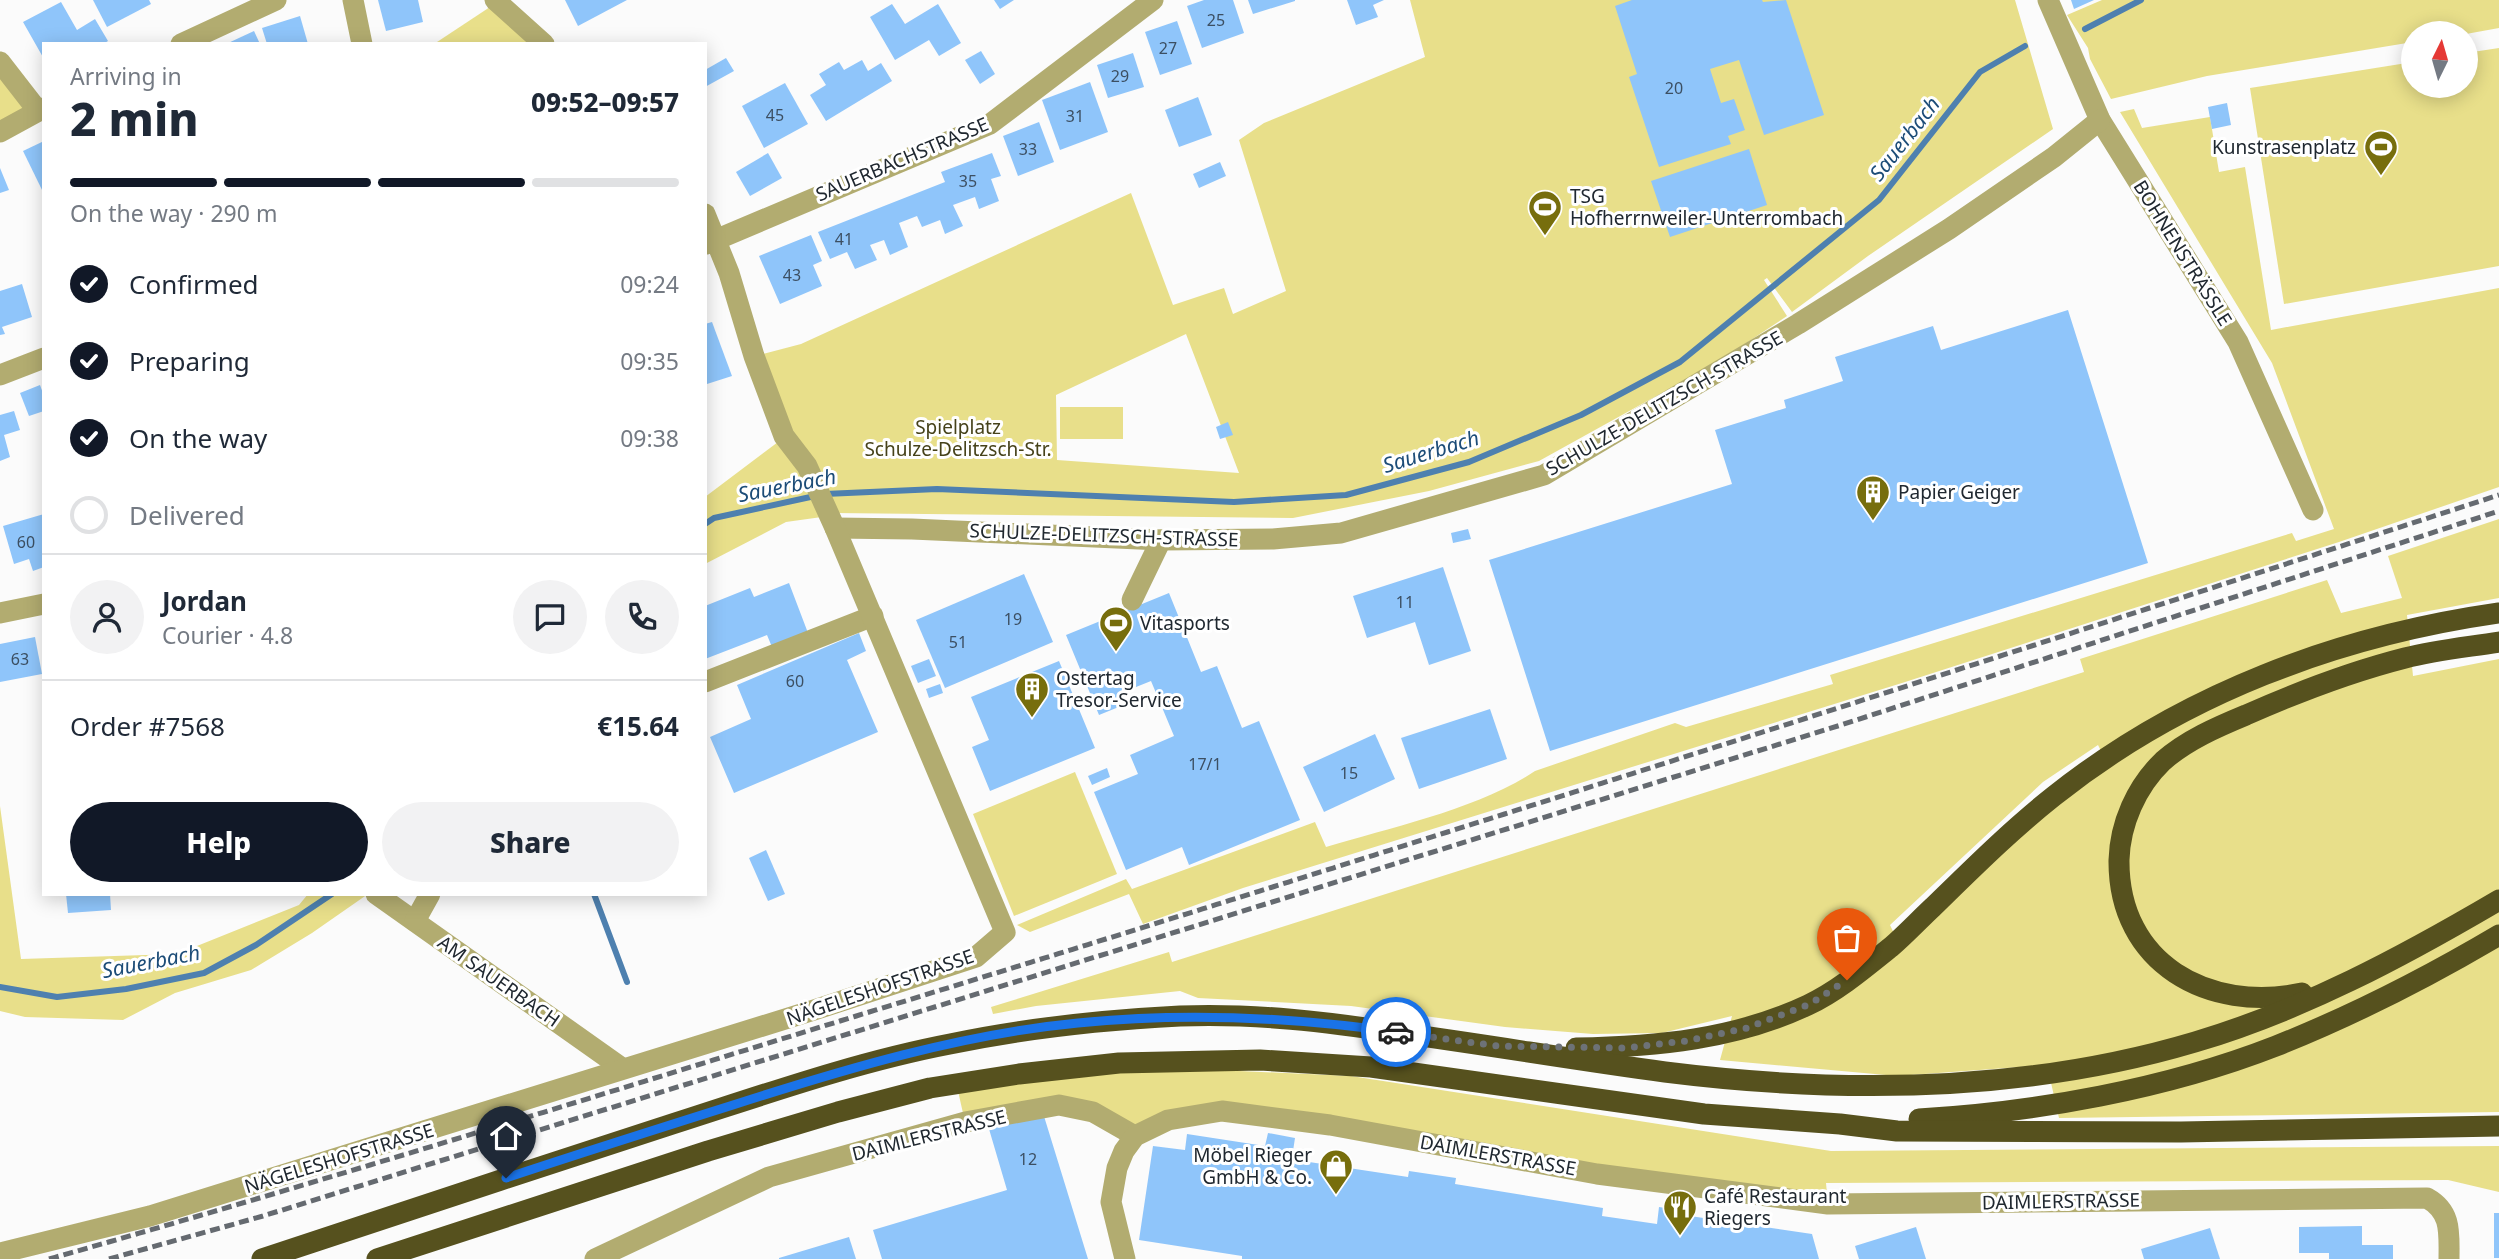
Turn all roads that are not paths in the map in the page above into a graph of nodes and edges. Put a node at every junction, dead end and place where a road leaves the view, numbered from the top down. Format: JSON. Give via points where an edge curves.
{"nodes":[{"id":1,"x":276,"y":0,"type":"edge"},
{"id":2,"x":353,"y":0,"type":"edge"},
{"id":3,"x":495,"y":0,"type":"edge"},
{"id":4,"x":1153,"y":0,"type":"edge"},
{"id":5,"x":2048,"y":0,"type":"edge"},
{"id":6,"x":185,"y":42,"type":"edge"},
{"id":7,"x":362,"y":42,"type":"edge"},
{"id":8,"x":542,"y":42,"type":"edge"},
{"id":9,"x":0,"y":62,"type":"edge"},
{"id":10,"x":41,"y":109,"type":"edge"},
{"id":11,"x":2100,"y":120,"type":"junction"},
{"id":12,"x":0,"y":132,"type":"edge"},
{"id":13,"x":707,"y":223,"type":"edge"},
{"id":14,"x":711,"y":241,"type":"edge"},
{"id":15,"x":42,"y":359,"type":"edge"},
{"id":16,"x":0,"y":375,"type":"edge"},
{"id":17,"x":2313,"y":510,"type":"dead end"},
{"id":18,"x":832,"y":522,"type":"junction"},
{"id":19,"x":1161,"y":540,"type":"junction"},
{"id":20,"x":1132,"y":600,"type":"dead end"},
{"id":21,"x":42,"y":604,"type":"edge"},
{"id":22,"x":0,"y":613,"type":"edge"},
{"id":23,"x":2499,"y":613,"type":"edge"},
{"id":24,"x":873,"y":616,"type":"junction"},
{"id":25,"x":2499,"y":642,"type":"edge"},
{"id":26,"x":707,"y":681,"type":"edge"},
{"id":27,"x":379,"y":896,"type":"edge"},
{"id":28,"x":429,"y":896,"type":"edge"},
{"id":29,"x":2499,"y":900,"type":"edge"},
{"id":30,"x":415,"y":921,"type":"junction"},
{"id":31,"x":2499,"y":934,"type":"edge"},
{"id":32,"x":2355,"y":980,"type":"junction"},
{"id":33,"x":1497,"y":1046,"type":"junction"},
{"id":34,"x":622,"y":1069,"type":"junction"},
{"id":35,"x":1840,"y":1124,"type":"junction"},
{"id":36,"x":2499,"y":1126,"type":"edge"},
{"id":37,"x":1135,"y":1136,"type":"junction"},
{"id":38,"x":0,"y":1254,"type":"edge"},
{"id":39,"x":604,"y":1257,"type":"edge"},
{"id":40,"x":262,"y":1259,"type":"edge"},
{"id":41,"x":377,"y":1259,"type":"edge"},
{"id":42,"x":1125,"y":1259,"type":"edge"},
{"id":43,"x":2449,"y":1259,"type":"edge"}],
"edges":[{"from":1,"to":6,"type":"street"},
{"from":2,"to":7,"type":"street"},
{"from":3,"to":8,"type":"street"},
{"from":4,"to":14,"type":"street","name":"SAUERBACHSTRASSE","via":[[989,124]]},
{"from":5,"to":11,"type":"street","name":"BOHNENSTRÄSSLE"},
{"from":9,"to":10,"type":"street"},
{"from":10,"to":12,"type":"street"},
{"from":11,"to":17,"type":"street","name":"BOHNENSTRÄSSLE","via":[[2238,342]]},
{"from":11,"to":19,"type":"street","name":"SCHULZE-DELITZSCH-STRASSE","via":[[1949,229],[1544,475],[1341,533]]},
{"from":13,"to":14,"type":"street","name":"NÄGELESHOFSTRASSE"},
{"from":14,"to":18,"type":"street","name":"NÄGELESHOFSTRASSE","via":[[784,436],[808,470]]},
{"from":15,"to":16,"type":"street"},
{"from":18,"to":19,"type":"street","name":"SCHULZE-DELITZSCH-STRASSE"},
{"from":18,"to":24,"type":"street","name":"NÄGELESHOFSTRASSE"},
{"from":19,"to":20,"type":"street"},
{"from":21,"to":22,"type":"street"},
{"from":23,"to":33,"type":"highway","via":[[2351,643],[2232,687],[2155,727],[2054,795],[1892,946],[1810,1004],[1747,1028],[1686,1041],[1625,1048]]},
{"from":24,"to":26,"type":"street"},
{"from":24,"to":34,"type":"street","name":"NÄGELESHOFSTRASSE","via":[[1005,932],[976,957]]},
{"from":25,"to":32,"type":"highway","via":[[2407,657],[2330,680],[2203,734],[2164,761],[2127,815],[2119,877],[2126,913],[2145,945],[2171,971],[2214,991],[2252,999],[2288,996]]},
{"from":27,"to":30,"type":"street","name":"AM SAUERBACH"},
{"from":28,"to":30,"type":"street"},
{"from":29,"to":32,"type":"highway"},
{"from":30,"to":34,"type":"street","name":"AM SAUERBACH"},
{"from":31,"to":35,"type":"highway","via":[[2358,1011],[2274,1046],[2161,1082],[2036,1108]]},
{"from":32,"to":33,"type":"highway","via":[[2194,1042],[2055,1072],[1980,1081],[1888,1085],[1754,1080]]},
{"from":33,"to":40,"type":"highway","via":[[1283,1019],[1188,1016],[1077,1023],[947,1044],[802,1083]]},
{"from":34,"to":38,"type":"street","name":"NÄGELESHOFSTRASSE","via":[[150,1216]]},
{"from":35,"to":36,"type":"highway","via":[[1897,1131],[2010,1132]]},
{"from":35,"to":41,"type":"highway","via":[[1704,1114],[1371,1067],[1260,1060],[1119,1063],[930,1088],[838,1112]]},
{"from":37,"to":39,"type":"street","name":"DAIMLERSTRASSE","via":[[1093,1112],[1059,1105],[965,1122],[769,1177]]},
{"from":37,"to":42,"type":"street","via":[[1117,1168],[1111,1202]]},
{"from":37,"to":43,"type":"street","name":"DAIMLERSTRASSE","via":[[1168,1120],[1223,1111],[1330,1125],[1597,1174],[1828,1204],[2418,1197],[2438,1204],[2446,1216]]}]}
